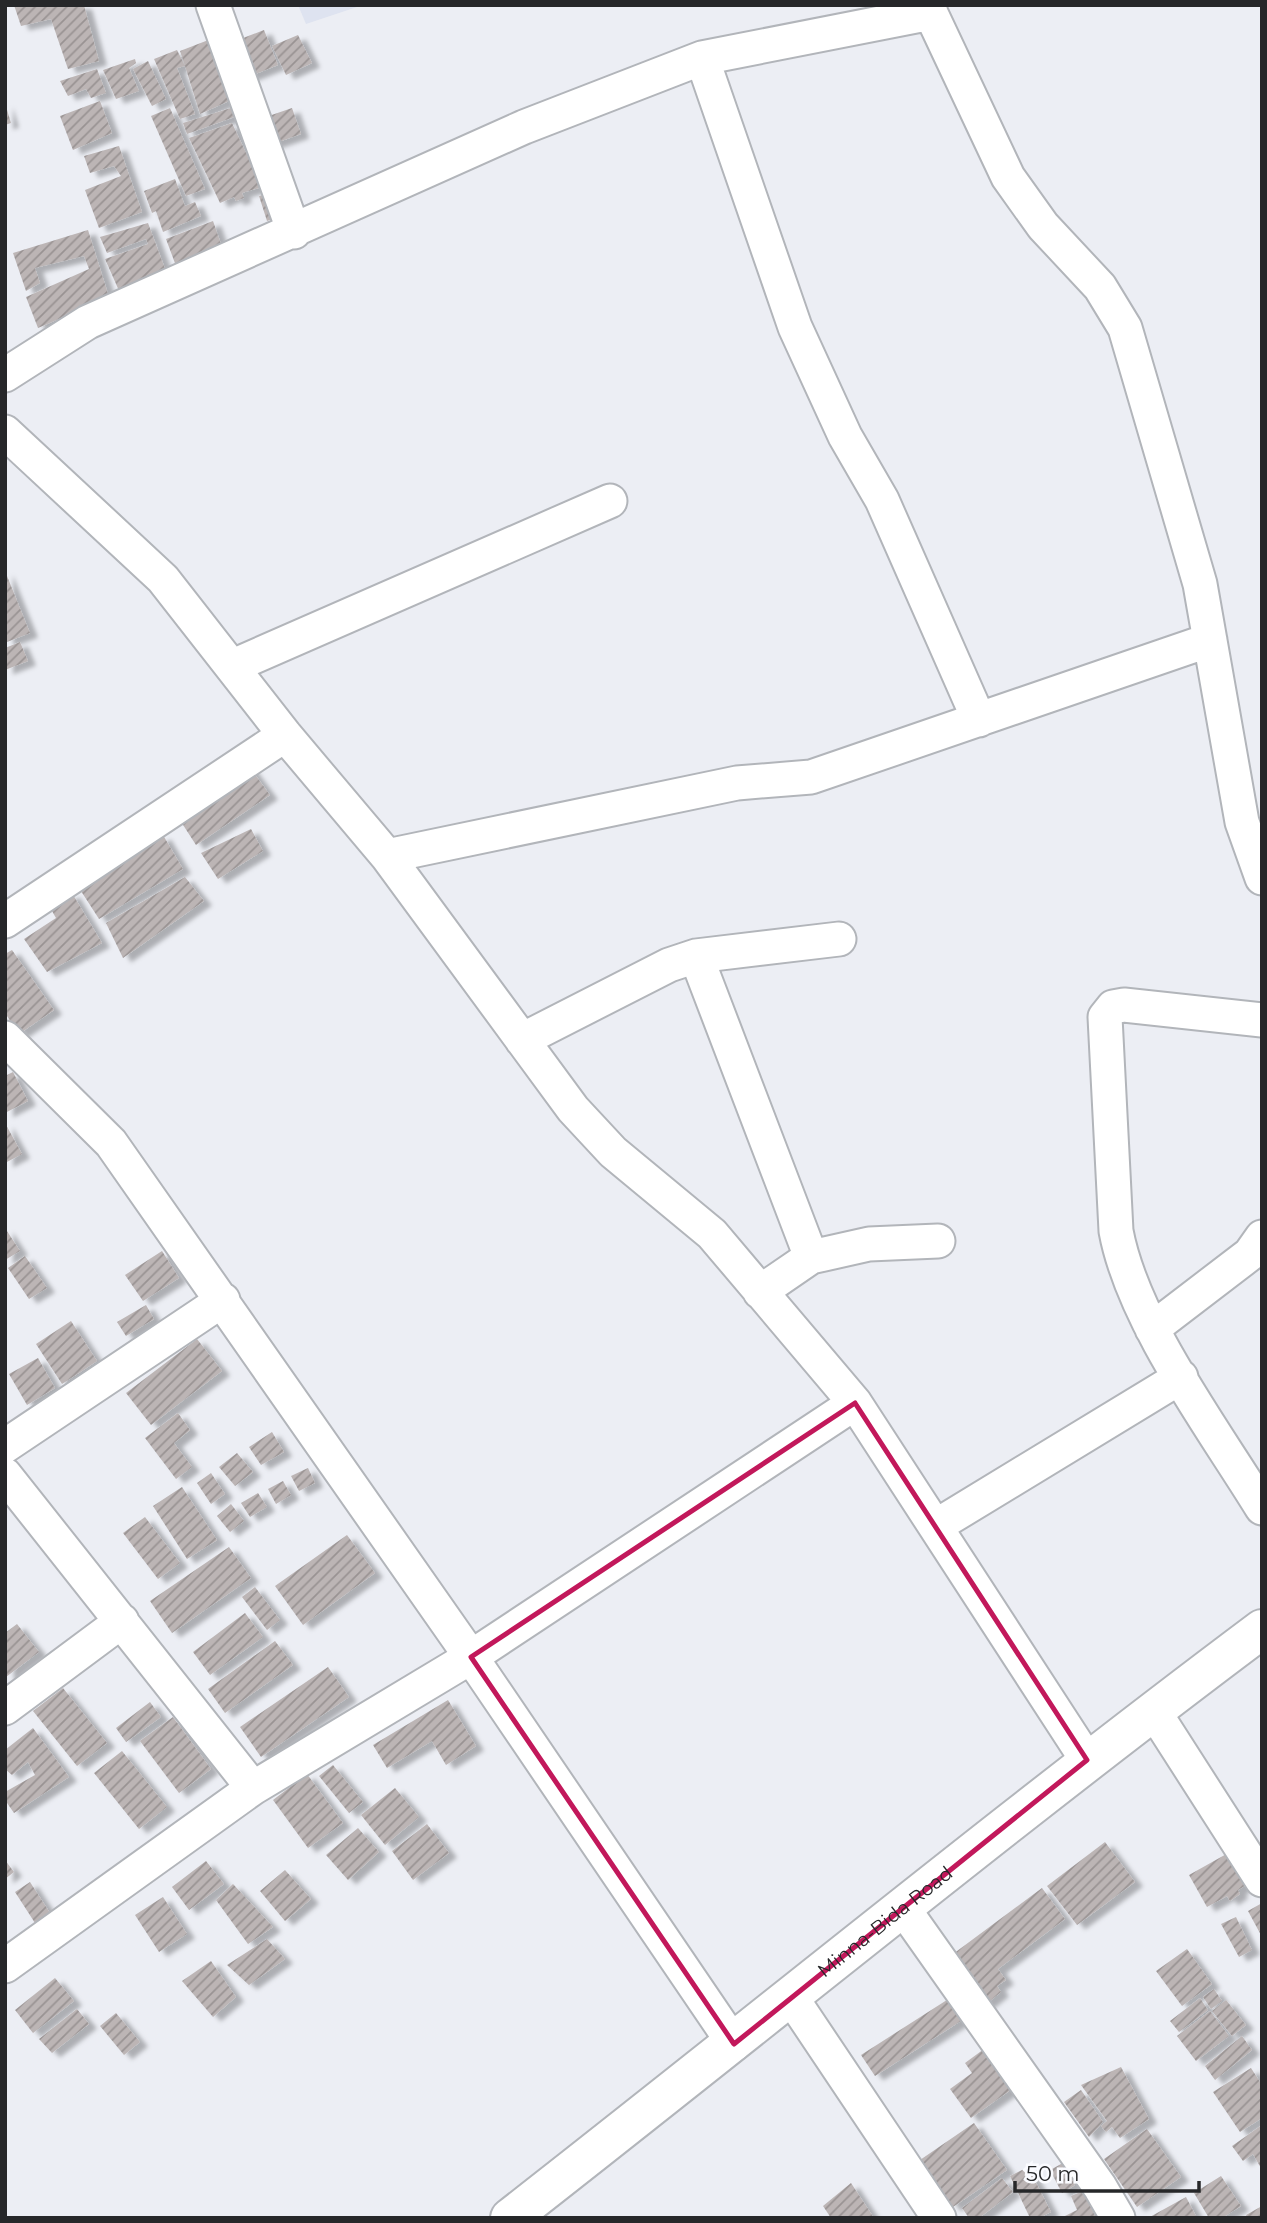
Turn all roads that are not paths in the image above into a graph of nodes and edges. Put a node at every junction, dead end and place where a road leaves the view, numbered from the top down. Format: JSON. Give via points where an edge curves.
{"nodes":[{"id":1,"x":213,"y":5,"type":"edge"},
{"id":2,"x":929,"y":9,"type":"edge"},
{"id":3,"x":702,"y":58,"type":"junction"},
{"id":4,"x":294,"y":232,"type":"junction"},
{"id":5,"x":5,"y":375,"type":"edge"},
{"id":6,"x":5,"y":432,"type":"edge"},
{"id":7,"x":610,"y":501,"type":"dead end"},
{"id":8,"x":1210,"y":640,"type":"junction"},
{"id":9,"x":233,"y":666,"type":"junction"},
{"id":10,"x":979,"y":720,"type":"junction"},
{"id":11,"x":285,"y":735,"type":"junction"},
{"id":12,"x":387,"y":856,"type":"junction"},
{"id":13,"x":1261,"y":876,"type":"edge"},
{"id":14,"x":5,"y":921,"type":"edge"},
{"id":15,"x":839,"y":939,"type":"dead end"},
{"id":16,"x":696,"y":956,"type":"junction"},
{"id":17,"x":1262,"y":1020,"type":"edge"},
{"id":18,"x":5,"y":1038,"type":"edge"},
{"id":19,"x":523,"y":1040,"type":"junction"},
{"id":20,"x":1262,"y":1237,"type":"edge"},
{"id":21,"x":938,"y":1241,"type":"dead end"},
{"id":22,"x":811,"y":1257,"type":"junction"},
{"id":23,"x":760,"y":1292,"type":"junction"},
{"id":24,"x":223,"y":1300,"type":"junction"},
{"id":25,"x":1152,"y":1329,"type":"junction"},
{"id":26,"x":1181,"y":1377,"type":"junction"},
{"id":27,"x":855,"y":1403,"type":"junction"},
{"id":28,"x":5,"y":1446,"type":"edge"},
{"id":29,"x":5,"y":1475,"type":"edge"},
{"id":30,"x":1262,"y":1508,"type":"edge"},
{"id":31,"x":936,"y":1526,"type":"junction"},
{"id":32,"x":121,"y":1621,"type":"junction"},
{"id":33,"x":1262,"y":1629,"type":"edge"},
{"id":34,"x":471,"y":1657,"type":"junction"},
{"id":35,"x":5,"y":1708,"type":"edge"},
{"id":36,"x":1153,"y":1710,"type":"junction"},
{"id":37,"x":1087,"y":1760,"type":"junction"},
{"id":38,"x":253,"y":1788,"type":"junction"},
{"id":39,"x":1262,"y":1880,"type":"edge"},
{"id":40,"x":903,"y":1908,"type":"junction"},
{"id":41,"x":5,"y":1966,"type":"edge"},
{"id":42,"x":791,"y":1997,"type":"junction"},
{"id":43,"x":734,"y":2044,"type":"junction"},
{"id":44,"x":510,"y":2218,"type":"edge"},
{"id":45,"x":939,"y":2218,"type":"edge"},
{"id":46,"x":1118,"y":2218,"type":"edge"}],
"edges":[{"from":1,"to":4,"type":"street"},
{"from":2,"to":3,"type":"street"},
{"from":2,"to":8,"type":"street","via":[[1009,177],[1043,226],[1100,287],[1125,328],[1200,584]]},
{"from":3,"to":4,"type":"street","via":[[524,127]]},
{"from":3,"to":10,"type":"street","via":[[795,327],[845,436],[882,500]]},
{"from":4,"to":5,"type":"street","via":[[88,322]]},
{"from":6,"to":9,"type":"street","via":[[163,579]]},
{"from":7,"to":9,"type":"street"},
{"from":8,"to":10,"type":"street"},
{"from":8,"to":13,"type":"street","via":[[1242,822]]},
{"from":9,"to":11,"type":"street"},
{"from":10,"to":12,"type":"street","via":[[811,777],[737,783]]},
{"from":11,"to":12,"type":"street"},
{"from":11,"to":14,"type":"street"},
{"from":12,"to":19,"type":"street"},
{"from":15,"to":16,"type":"street"},
{"from":16,"to":19,"type":"street","via":[[669,965]]},
{"from":16,"to":22,"type":"street"},
{"from":17,"to":25,"type":"street","via":[[1124,1005],[1112,1007],[1105,1017],[1116,1231],[1121,1257]]},
{"from":18,"to":24,"type":"street","via":[[111,1143]]},
{"from":19,"to":23,"type":"street","via":[[573,1109],[613,1152],[712,1234]]},
{"from":20,"to":25,"type":"street","via":[[1250,1254]]},
{"from":21,"to":22,"type":"street","via":[[869,1244]]},
{"from":22,"to":23,"type":"street"},
{"from":23,"to":27,"type":"street"},
{"from":24,"to":28,"type":"street"},
{"from":24,"to":34,"type":"street"},
{"from":25,"to":26,"type":"street"},
{"from":26,"to":30,"type":"street"},
{"from":26,"to":31,"type":"street"},
{"from":27,"to":31,"type":"street"},
{"from":27,"to":34,"type":"street"},
{"from":29,"to":32,"type":"street"},
{"from":31,"to":37,"type":"street"},
{"from":32,"to":35,"type":"street"},
{"from":32,"to":38,"type":"street"},
{"from":33,"to":36,"type":"main road","name":"Minna-Bida Road"},
{"from":34,"to":38,"type":"street"},
{"from":34,"to":43,"type":"street"},
{"from":36,"to":37,"type":"main road","name":"Minna-Bida Road"},
{"from":36,"to":39,"type":"street"},
{"from":37,"to":40,"type":"main road","name":"Minna-Bida Road"},
{"from":38,"to":41,"type":"street"},
{"from":40,"to":42,"type":"main road","name":"Minna-Bida Road"},
{"from":40,"to":46,"type":"street"},
{"from":42,"to":43,"type":"main road","name":"Minna-Bida Road"},
{"from":42,"to":45,"type":"street"},
{"from":43,"to":44,"type":"main road","name":"Minna-Bida Road"}]}
